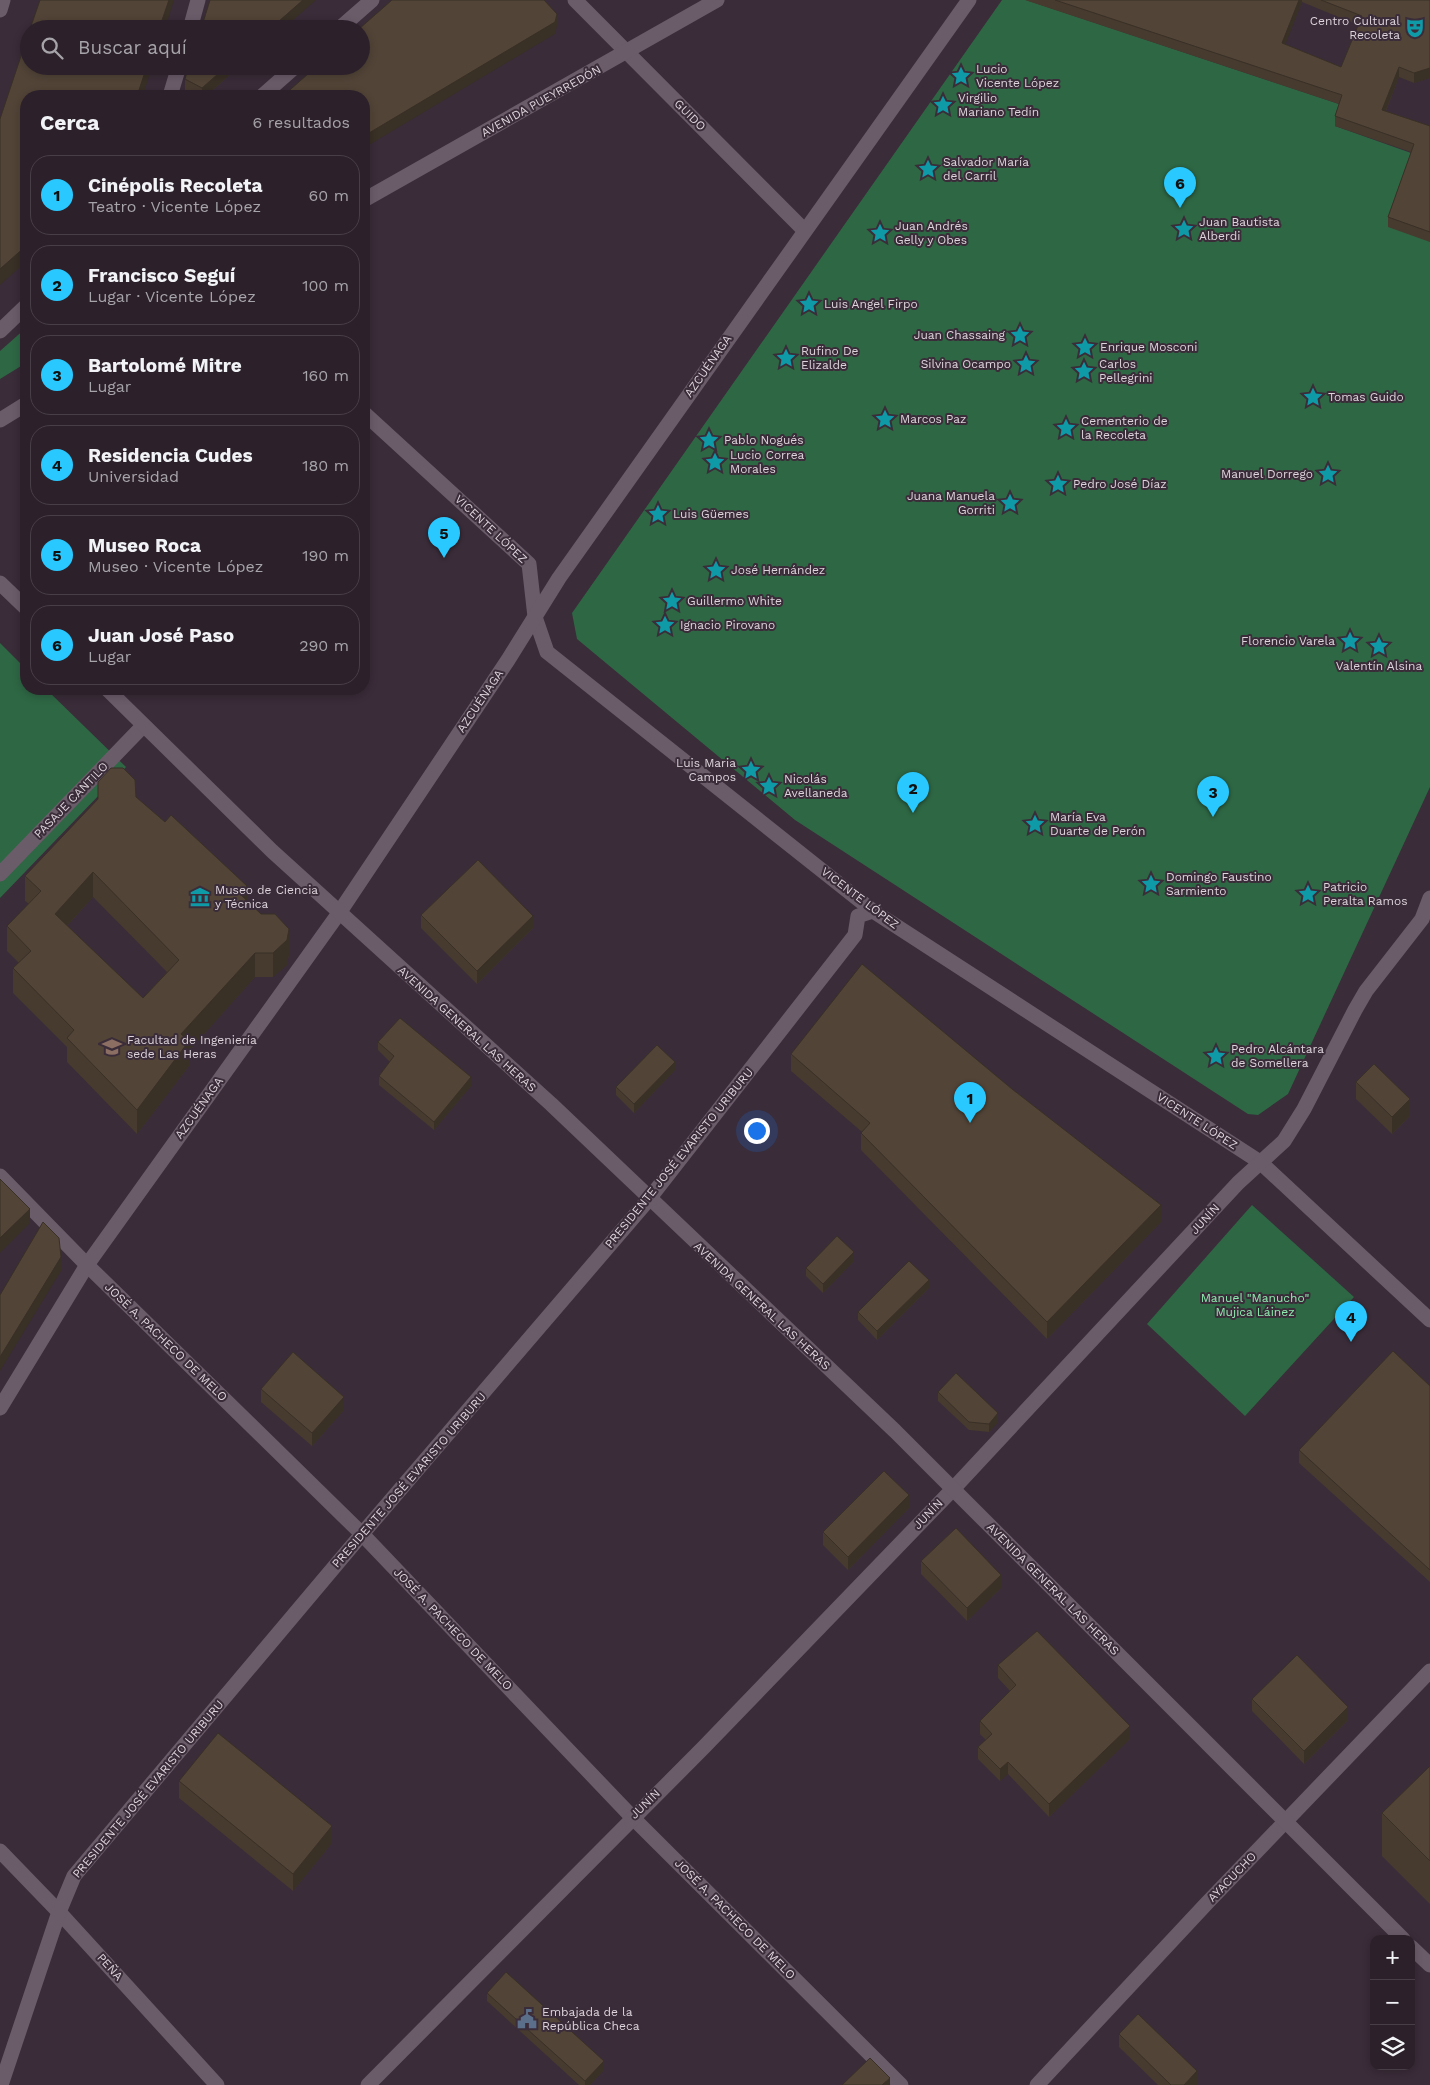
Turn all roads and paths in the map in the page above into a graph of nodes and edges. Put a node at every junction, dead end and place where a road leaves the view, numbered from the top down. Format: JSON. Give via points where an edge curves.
{"nodes":[{"id":1,"x":3,"y":0,"type":"edge"},
{"id":2,"x":198,"y":0,"type":"edge"},
{"id":3,"x":372,"y":0,"type":"edge"},
{"id":4,"x":576,"y":0,"type":"edge"},
{"id":5,"x":717,"y":0,"type":"edge"},
{"id":6,"x":969,"y":0,"type":"edge"},
{"id":7,"x":0,"y":10,"type":"edge"},
{"id":8,"x":192,"y":20,"type":"edge"},
{"id":9,"x":349,"y":20,"type":"edge"},
{"id":10,"x":628,"y":52,"type":"junction"},
{"id":11,"x":176,"y":75,"type":"edge"},
{"id":12,"x":286,"y":75,"type":"edge"},
{"id":13,"x":172,"y":90,"type":"edge"},
{"id":14,"x":269,"y":90,"type":"edge"},
{"id":15,"x":370,"y":197,"type":"edge"},
{"id":16,"x":804,"y":230,"type":"junction"},
{"id":17,"x":20,"y":312,"type":"edge"},
{"id":18,"x":0,"y":330,"type":"edge"},
{"id":19,"x":20,"y":408,"type":"edge"},
{"id":20,"x":370,"y":418,"type":"edge"},
{"id":21,"x":0,"y":420,"type":"edge"},
{"id":22,"x":0,"y":583,"type":"edge"},
{"id":23,"x":20,"y":602,"type":"edge"},
{"id":24,"x":536,"y":617,"type":"junction"},
{"id":25,"x":113,"y":695,"type":"edge"},
{"id":26,"x":143,"y":726,"type":"junction"},
{"id":27,"x":0,"y":874,"type":"edge"},
{"id":28,"x":1430,"y":898,"type":"edge"},
{"id":29,"x":873,"y":911,"type":"junction"},
{"id":30,"x":338,"y":913,"type":"junction"},
{"id":31,"x":1260,"y":1162,"type":"junction"},
{"id":32,"x":0,"y":1176,"type":"edge"},
{"id":33,"x":649,"y":1199,"type":"junction"},
{"id":34,"x":87,"y":1265,"type":"junction"},
{"id":35,"x":1430,"y":1320,"type":"edge"},
{"id":36,"x":0,"y":1408,"type":"edge"},
{"id":37,"x":953,"y":1488,"type":"junction"},
{"id":38,"x":362,"y":1534,"type":"junction"},
{"id":39,"x":1430,"y":1671,"type":"edge"},
{"id":40,"x":632,"y":1817,"type":"junction"},
{"id":41,"x":1285,"y":1821,"type":"junction"},
{"id":42,"x":0,"y":1851,"type":"edge"},
{"id":43,"x":59,"y":1912,"type":"junction"},
{"id":44,"x":1399,"y":1935,"type":"edge"},
{"id":45,"x":1415,"y":1951,"type":"edge"},
{"id":46,"x":1430,"y":1965,"type":"edge"},
{"id":47,"x":1,"y":2085,"type":"edge"},
{"id":48,"x":217,"y":2085,"type":"edge"},
{"id":49,"x":368,"y":2085,"type":"edge"},
{"id":50,"x":901,"y":2085,"type":"edge"},
{"id":51,"x":1037,"y":2085,"type":"edge"}],
"edges":[{"from":1,"to":7,"type":"street"},
{"from":2,"to":8,"type":"street"},
{"from":3,"to":9,"type":"street"},
{"from":4,"to":10,"type":"street","name":"GUIDO"},
{"from":5,"to":10,"type":"street","name":"AVENIDA PUEYRREDÓN"},
{"from":6,"to":16,"type":"street","name":"AZCUÉNAGA"},
{"from":10,"to":15,"type":"street","name":"AVENIDA PUEYRREDÓN"},
{"from":10,"to":16,"type":"street","name":"GUIDO"},
{"from":11,"to":13,"type":"street"},
{"from":12,"to":14,"type":"street"},
{"from":16,"to":24,"type":"street","name":"AZCUÉNAGA","via":[[559,578]]},
{"from":17,"to":18,"type":"street"},
{"from":19,"to":21,"type":"street"},
{"from":20,"to":24,"type":"street","name":"VICENTE LÓPEZ","via":[[529,564]]},
{"from":22,"to":23,"type":"street"},
{"from":24,"to":29,"type":"street","name":"VICENTE LÓPEZ","via":[[547,652]]},
{"from":24,"to":30,"type":"street","name":"AZCUÉNAGA"},
{"from":25,"to":26,"type":"street","name":"AVENIDA GENERAL LAS HERAS"},
{"from":26,"to":27,"type":"street","name":"PASAJE CANTILO"},
{"from":26,"to":30,"type":"street","name":"AVENIDA GENERAL LAS HERAS"},
{"from":28,"to":31,"type":"street","name":"JUNÍN","via":[[1422,919],[1354,1010],[1304,1110],[1284,1140]]},
{"from":29,"to":31,"type":"street","name":"VICENTE LÓPEZ"},
{"from":29,"to":33,"type":"street","name":"PRESIDENTE JOSÉ EVARISTO URIBURU","via":[[858,916],[855,935]]},
{"from":30,"to":33,"type":"street","name":"AVENIDA GENERAL LAS HERAS","via":[[551,1104]]},
{"from":30,"to":34,"type":"street","name":"AZCUÉNAGA"},
{"from":31,"to":35,"type":"street","name":"VICENTE LÓPEZ"},
{"from":31,"to":37,"type":"street","name":"JUNÍN"},
{"from":32,"to":34,"type":"street","name":"JOSÉ A. PACHECO DE MELO"},
{"from":33,"to":37,"type":"street","name":"AVENIDA GENERAL LAS HERAS"},
{"from":33,"to":38,"type":"street","name":"PRESIDENTE JOSÉ EVARISTO URIBURU"},
{"from":34,"to":36,"type":"street","name":"AZCUÉNAGA"},
{"from":34,"to":38,"type":"street","name":"JOSÉ A. PACHECO DE MELO"},
{"from":37,"to":40,"type":"street","name":"JUNÍN","via":[[704,1747]]},
{"from":37,"to":41,"type":"street","name":"AVENIDA GENERAL LAS HERAS"},
{"from":38,"to":40,"type":"street","name":"JOSÉ A. PACHECO DE MELO"},
{"from":38,"to":43,"type":"street","name":"PRESIDENTE JOSÉ EVARISTO URIBURU","via":[[74,1876]]},
{"from":39,"to":41,"type":"street","name":"AYACUCHO"},
{"from":40,"to":49,"type":"street","name":"JUNÍN"},
{"from":40,"to":50,"type":"street","name":"JOSÉ A. PACHECO DE MELO"},
{"from":41,"to":44,"type":"street","name":"AVENIDA GENERAL LAS HERAS"},
{"from":41,"to":51,"type":"street","name":"AYACUCHO"},
{"from":42,"to":43,"type":"street","name":"PEÑA"},
{"from":43,"to":47,"type":"street","name":"PRESIDENTE JOSÉ EVARISTO URIBURU"},
{"from":43,"to":48,"type":"street","name":"PEÑA"},
{"from":45,"to":46,"type":"street"}]}
